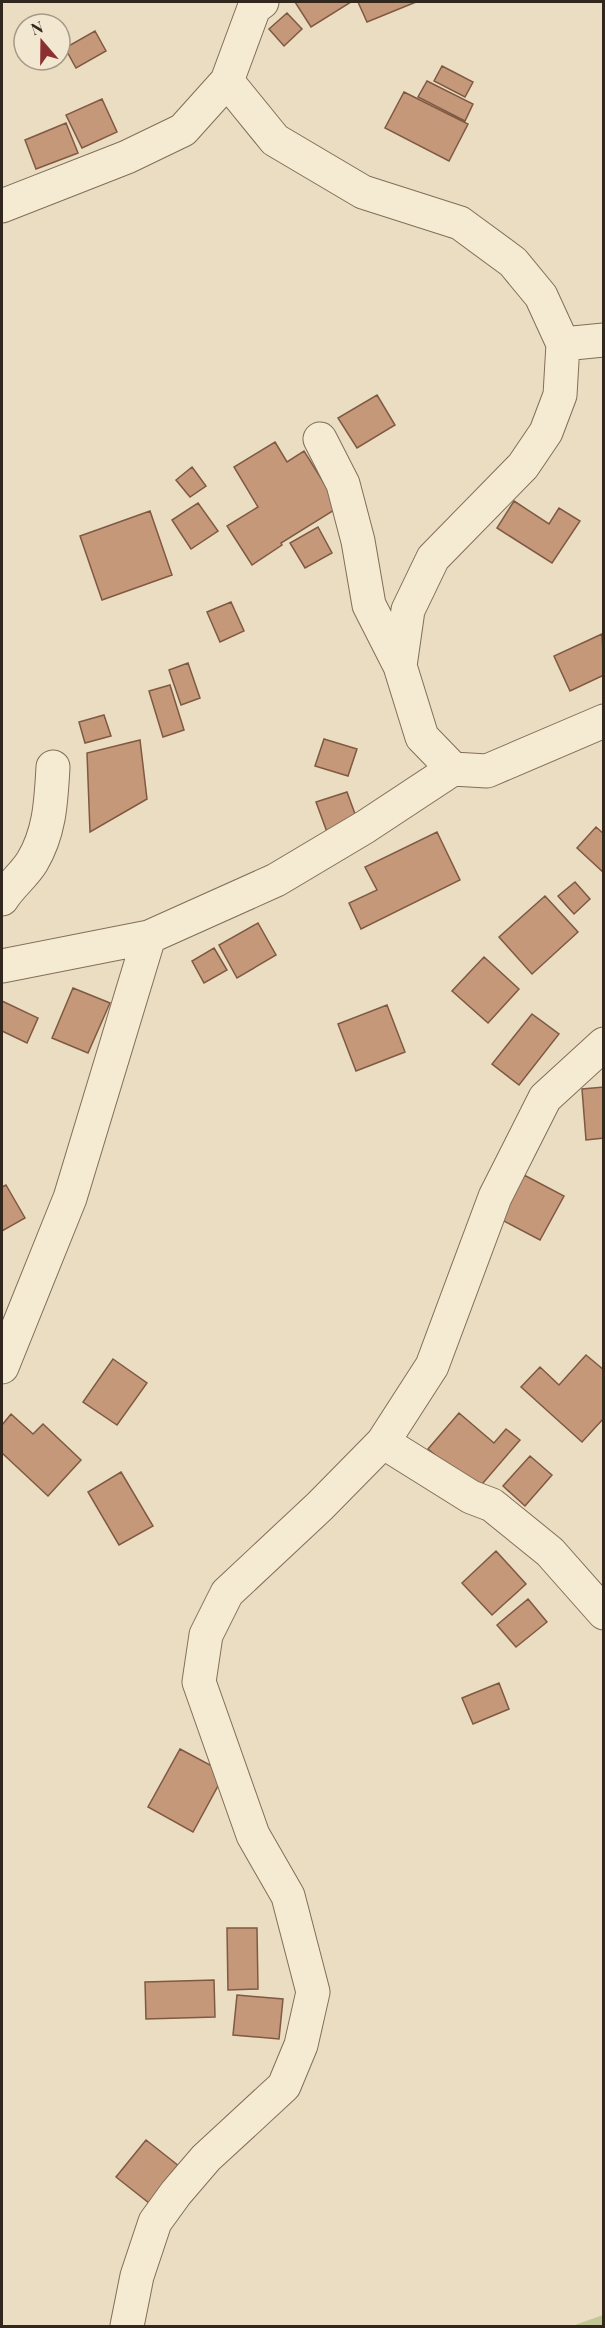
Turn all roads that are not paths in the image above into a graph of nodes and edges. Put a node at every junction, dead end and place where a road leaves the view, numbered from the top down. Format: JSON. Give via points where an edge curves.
{"nodes":[{"id":1,"x":262,"y":2,"type":"edge"},
{"id":2,"x":227,"y":81,"type":"junction"},
{"id":3,"x":2,"y":206,"type":"edge"},
{"id":4,"x":603,"y":340,"type":"edge"},
{"id":5,"x":562,"y":344,"type":"junction"},
{"id":6,"x":320,"y":439,"type":"dead end"},
{"id":7,"x":400,"y":666,"type":"junction"},
{"id":8,"x":603,"y":721,"type":"edge"},
{"id":9,"x":53,"y":767,"type":"dead end"},
{"id":10,"x":453,"y":769,"type":"junction"},
{"id":11,"x":2,"y":898,"type":"edge"},
{"id":12,"x":149,"y":937,"type":"junction"},
{"id":13,"x":2,"y":966,"type":"edge"},
{"id":14,"x":603,"y":1044,"type":"edge"},
{"id":15,"x":2,"y":1367,"type":"edge"},
{"id":16,"x":383,"y":1442,"type":"junction"},
{"id":17,"x":603,"y":1612,"type":"edge"},
{"id":18,"x":127,"y":2326,"type":"edge"}],
"edges":[{"from":1,"to":2,"type":"street","via":[[254,8]]},
{"from":2,"to":3,"type":"street","via":[[183,130],[127,157]]},
{"from":2,"to":5,"type":"street","via":[[275,140],[363,192],[460,223],[513,262],[541,297]]},
{"from":4,"to":5,"type":"street"},
{"from":5,"to":7,"type":"street","via":[[560,395],[546,432],[523,466],[433,558],[408,610]]},
{"from":6,"to":7,"type":"street","via":[[343,484],[369,605]]},
{"from":7,"to":10,"type":"street","via":[[422,737]]},
{"from":8,"to":10,"type":"street","via":[[488,771]]},
{"from":9,"to":11,"type":"street","via":[[46,833],[31,864]]},
{"from":10,"to":12,"type":"street","via":[[276,880]]},
{"from":12,"to":13,"type":"street"},
{"from":12,"to":15,"type":"street","via":[[70,1198]]},
{"from":14,"to":16,"type":"street","via":[[545,1098],[495,1197],[432,1366]]},
{"from":16,"to":17,"type":"street","via":[[471,1497],[492,1505],[550,1552]]},
{"from":16,"to":18,"type":"street","via":[[227,1593],[206,1635],[198,1682],[253,1835],[288,1896],[313,1992],[301,2045],[284,2086],[206,2158],[154,2222]]}]}
